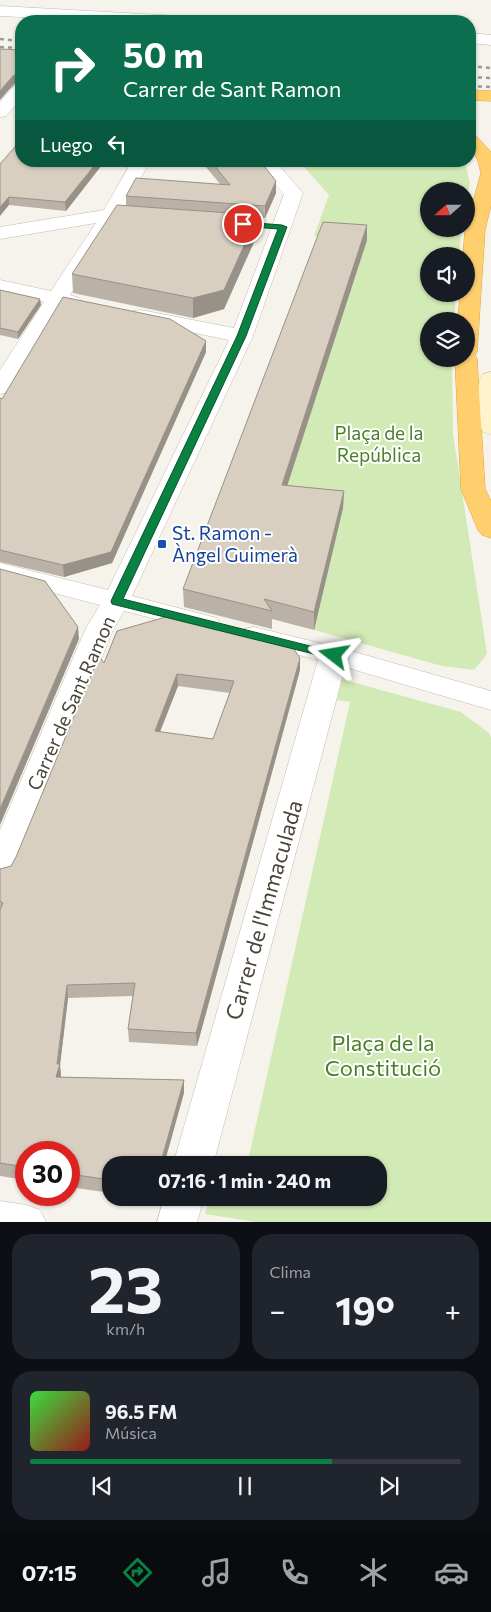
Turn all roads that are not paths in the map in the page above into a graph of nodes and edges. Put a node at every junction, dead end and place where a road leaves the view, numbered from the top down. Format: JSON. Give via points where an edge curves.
{"nodes":[{"id":1,"x":0,"y":12,"type":"edge"},
{"id":2,"x":60,"y":15,"type":"edge"},
{"id":3,"x":476,"y":39,"type":"edge"},
{"id":4,"x":491,"y":40,"type":"edge"},
{"id":5,"x":15,"y":88,"type":"edge"},
{"id":6,"x":476,"y":95,"type":"edge"},
{"id":7,"x":491,"y":96,"type":"edge"},
{"id":8,"x":476,"y":105,"type":"edge"},
{"id":9,"x":491,"y":106,"type":"edge"},
{"id":10,"x":0,"y":112,"type":"edge"},
{"id":11,"x":15,"y":113,"type":"edge"},
{"id":12,"x":476,"y":146,"type":"edge"},
{"id":13,"x":138,"y":167,"type":"edge"},
{"id":14,"x":270,"y":167,"type":"edge"},
{"id":15,"x":110,"y":215,"type":"junction"},
{"id":16,"x":163,"y":218,"type":"edge"},
{"id":17,"x":0,"y":233,"type":"edge"},
{"id":18,"x":0,"y":286,"type":"edge"},
{"id":19,"x":55,"y":299,"type":"junction"},
{"id":20,"x":91,"y":306,"type":"edge"},
{"id":21,"x":119,"y":312,"type":"edge"},
{"id":22,"x":469,"y":312,"type":"edge"},
{"id":23,"x":242,"y":336,"type":"junction"},
{"id":24,"x":466,"y":367,"type":"edge"},
{"id":25,"x":491,"y":379,"type":"edge"},
{"id":26,"x":0,"y":388,"type":"edge"},
{"id":27,"x":491,"y":427,"type":"edge"},
{"id":28,"x":491,"y":530,"type":"edge"},
{"id":29,"x":0,"y":571,"type":"edge"},
{"id":30,"x":116,"y":601,"type":"junction"},
{"id":31,"x":334,"y":655,"type":"junction"},
{"id":32,"x":491,"y":700,"type":"edge"},
{"id":33,"x":0,"y":869,"type":"edge"},
{"id":34,"x":195,"y":1156,"type":"edge"},
{"id":35,"x":182,"y":1206,"type":"edge"},
{"id":36,"x":0,"y":1218,"type":"edge"},
{"id":37,"x":26,"y":1222,"type":"edge"},
{"id":38,"x":177,"y":1222,"type":"edge"}],
"edges":[{"from":1,"to":2,"type":"street"},
{"from":3,"to":4,"type":"street"},
{"from":5,"to":10,"type":"street"},
{"from":6,"to":7,"type":"highway"},
{"from":8,"to":9,"type":"highway"},
{"from":10,"to":11,"type":"street"},
{"from":12,"to":22,"type":"highway","via":[[486,157],[490,173],[475,230]]},
{"from":13,"to":15,"type":"street"},
{"from":14,"to":23,"type":"street","name":"Carrer de Sant Ramon","via":[[294,193],[273,226]]},
{"from":15,"to":16,"type":"street"},
{"from":15,"to":17,"type":"street"},
{"from":15,"to":19,"type":"street"},
{"from":18,"to":19,"type":"street"},
{"from":19,"to":20,"type":"street"},
{"from":19,"to":26,"type":"street"},
{"from":21,"to":23,"type":"street"},
{"from":23,"to":30,"type":"street","name":"Carrer de Sant Ramon"},
{"from":24,"to":28,"type":"highway","via":[[473,489]]},
{"from":25,"to":27,"type":"street","via":[[488,391]]},
{"from":29,"to":30,"type":"street"},
{"from":30,"to":31,"type":"street"},
{"from":30,"to":33,"type":"street","name":"Carrer de Sant Ramon","via":[[99,630]]},
{"from":31,"to":32,"type":"street"},
{"from":31,"to":34,"type":"street","name":"Carrer de l'Immaculada"},
{"from":35,"to":38,"type":"street"},
{"from":36,"to":37,"type":"street"}]}
